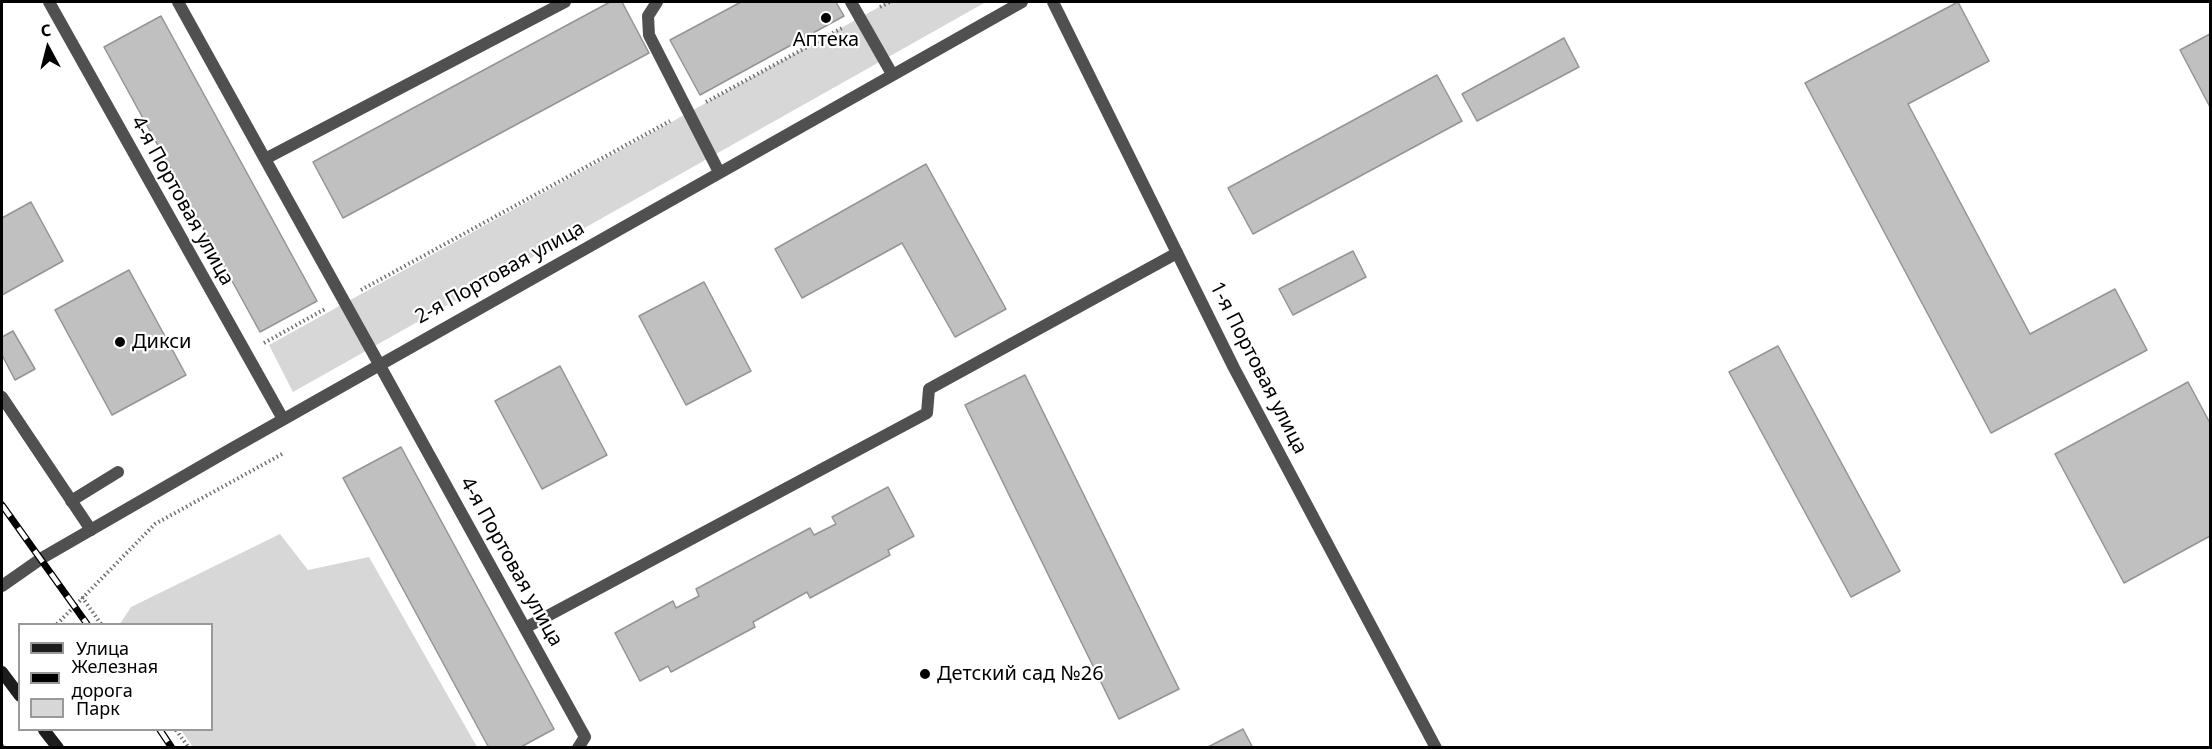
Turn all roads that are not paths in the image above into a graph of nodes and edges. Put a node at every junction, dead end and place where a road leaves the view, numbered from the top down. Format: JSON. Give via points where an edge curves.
{"nodes":[{"id":1,"x":49,"y":2,"type":"edge"},
{"id":2,"x":178,"y":2,"type":"edge"},
{"id":3,"x":565,"y":2,"type":"edge"},
{"id":4,"x":657,"y":2,"type":"edge"},
{"id":5,"x":851,"y":2,"type":"edge"},
{"id":6,"x":1022,"y":2,"type":"edge"},
{"id":7,"x":1053,"y":2,"type":"edge"},
{"id":8,"x":892,"y":74,"type":"junction"},
{"id":9,"x":265,"y":159,"type":"junction"},
{"id":10,"x":719,"y":172,"type":"junction"},
{"id":11,"x":1177,"y":253,"type":"junction"},
{"id":12,"x":379,"y":364,"type":"junction"},
{"id":13,"x":2,"y":398,"type":"edge"},
{"id":14,"x":283,"y":419,"type":"junction"},
{"id":15,"x":118,"y":472,"type":"dead end"},
{"id":16,"x":71,"y":501,"type":"junction"},
{"id":17,"x":91,"y":530,"type":"junction"},
{"id":18,"x":2,"y":586,"type":"edge"},
{"id":19,"x":525,"y":628,"type":"junction"},
{"id":20,"x":2,"y":672,"type":"edge"},
{"id":21,"x":18,"y":693,"type":"edge"},
{"id":22,"x":46,"y":731,"type":"edge"},
{"id":23,"x":58,"y":747,"type":"edge"},
{"id":24,"x":578,"y":747,"type":"edge"},
{"id":25,"x":1436,"y":747,"type":"edge"}],
"edges":[{"from":1,"to":14,"type":"street","name":"4-я Портовая улица"},
{"from":2,"to":9,"type":"street","name":"4-я Портовая улица"},
{"from":3,"to":9,"type":"street"},
{"from":4,"to":10,"type":"street","via":[[648,16],[649,35]]},
{"from":5,"to":8,"type":"street"},
{"from":6,"to":8,"type":"street","name":"2-я Портовая улица"},
{"from":7,"to":11,"type":"street","name":"1-я Портовая улица"},
{"from":8,"to":10,"type":"street","name":"2-я Портовая улица"},
{"from":9,"to":12,"type":"street","name":"4-я Портовая улица"},
{"from":10,"to":12,"type":"street","name":"2-я Портовая улица"},
{"from":11,"to":19,"type":"street","via":[[929,389],[927,413]]},
{"from":11,"to":25,"type":"street","name":"1-я Портовая улица"},
{"from":12,"to":14,"type":"street","name":"2-я Портовая улица"},
{"from":12,"to":19,"type":"street","name":"4-я Портовая улица"},
{"from":13,"to":16,"type":"street"},
{"from":14,"to":17,"type":"street","name":"2-я Портовая улица"},
{"from":15,"to":16,"type":"street"},
{"from":16,"to":17,"type":"street"},
{"from":17,"to":18,"type":"street","name":"2-я Портовая улица"},
{"from":19,"to":24,"type":"street","name":"4-я Портовая улица","via":[[585,737]]},
{"from":20,"to":21,"type":"street"},
{"from":22,"to":23,"type":"street"}]}
